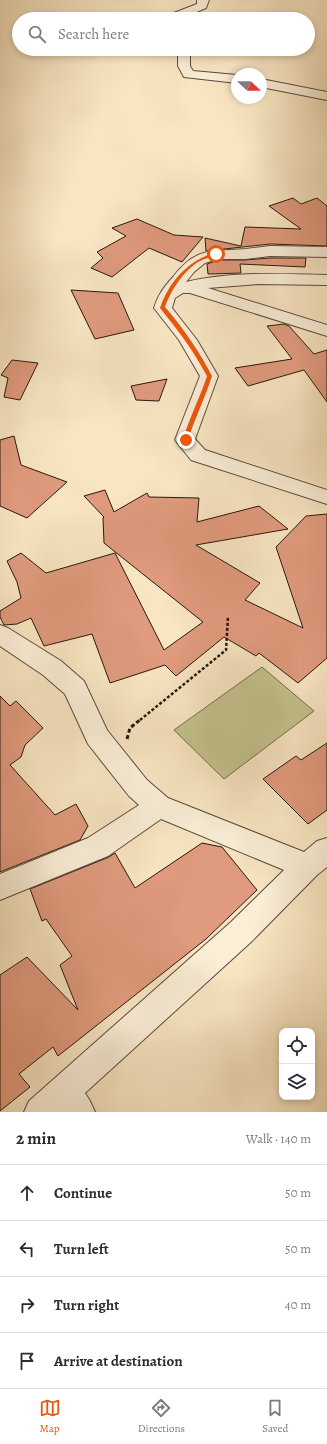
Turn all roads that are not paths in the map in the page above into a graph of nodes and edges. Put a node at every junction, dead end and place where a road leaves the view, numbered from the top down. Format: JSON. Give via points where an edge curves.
{"nodes":[{"id":1,"x":202,"y":0,"type":"edge"},
{"id":2,"x":187,"y":12,"type":"edge"},
{"id":3,"x":184,"y":56,"type":"edge"},
{"id":4,"x":231,"y":78,"type":"edge"},
{"id":5,"x":267,"y":84,"type":"edge"},
{"id":6,"x":327,"y":96,"type":"edge"},
{"id":7,"x":327,"y":252,"type":"edge"},
{"id":8,"x":327,"y":280,"type":"edge"},
{"id":9,"x":173,"y":291,"type":"junction"},
{"id":10,"x":327,"y":331,"type":"edge"},
{"id":11,"x":327,"y":497,"type":"edge"},
{"id":12,"x":0,"y":634,"type":"edge"},
{"id":13,"x":159,"y":806,"type":"junction"},
{"id":14,"x":317,"y":858,"type":"edge"},
{"id":15,"x":0,"y":887,"type":"edge"},
{"id":16,"x":71,"y":1102,"type":"edge"},
{"id":17,"x":40,"y":1112,"type":"edge"}],
"edges":[{"from":1,"to":2,"type":"street","via":[[202,6]]},
{"from":3,"to":4,"type":"street","via":[[184,66],[189,74]]},
{"from":5,"to":6,"type":"street"},
{"from":7,"to":9,"type":"street","via":[[270,251],[216,254],[199,260],[188,268]]},
{"from":8,"to":9,"type":"street","via":[[209,281]]},
{"from":9,"to":10,"type":"street","via":[[192,288]]},
{"from":9,"to":11,"type":"street","via":[[163,308],[198,353],[209,376],[186,440],[198,455]]},
{"from":12,"to":13,"type":"street","via":[[52,668],[75,688],[97,737],[138,788]]},
{"from":13,"to":14,"type":"street"},
{"from":13,"to":15,"type":"street","via":[[98,847]]},
{"from":14,"to":16,"type":"street"},
{"from":16,"to":17,"type":"street"}]}
